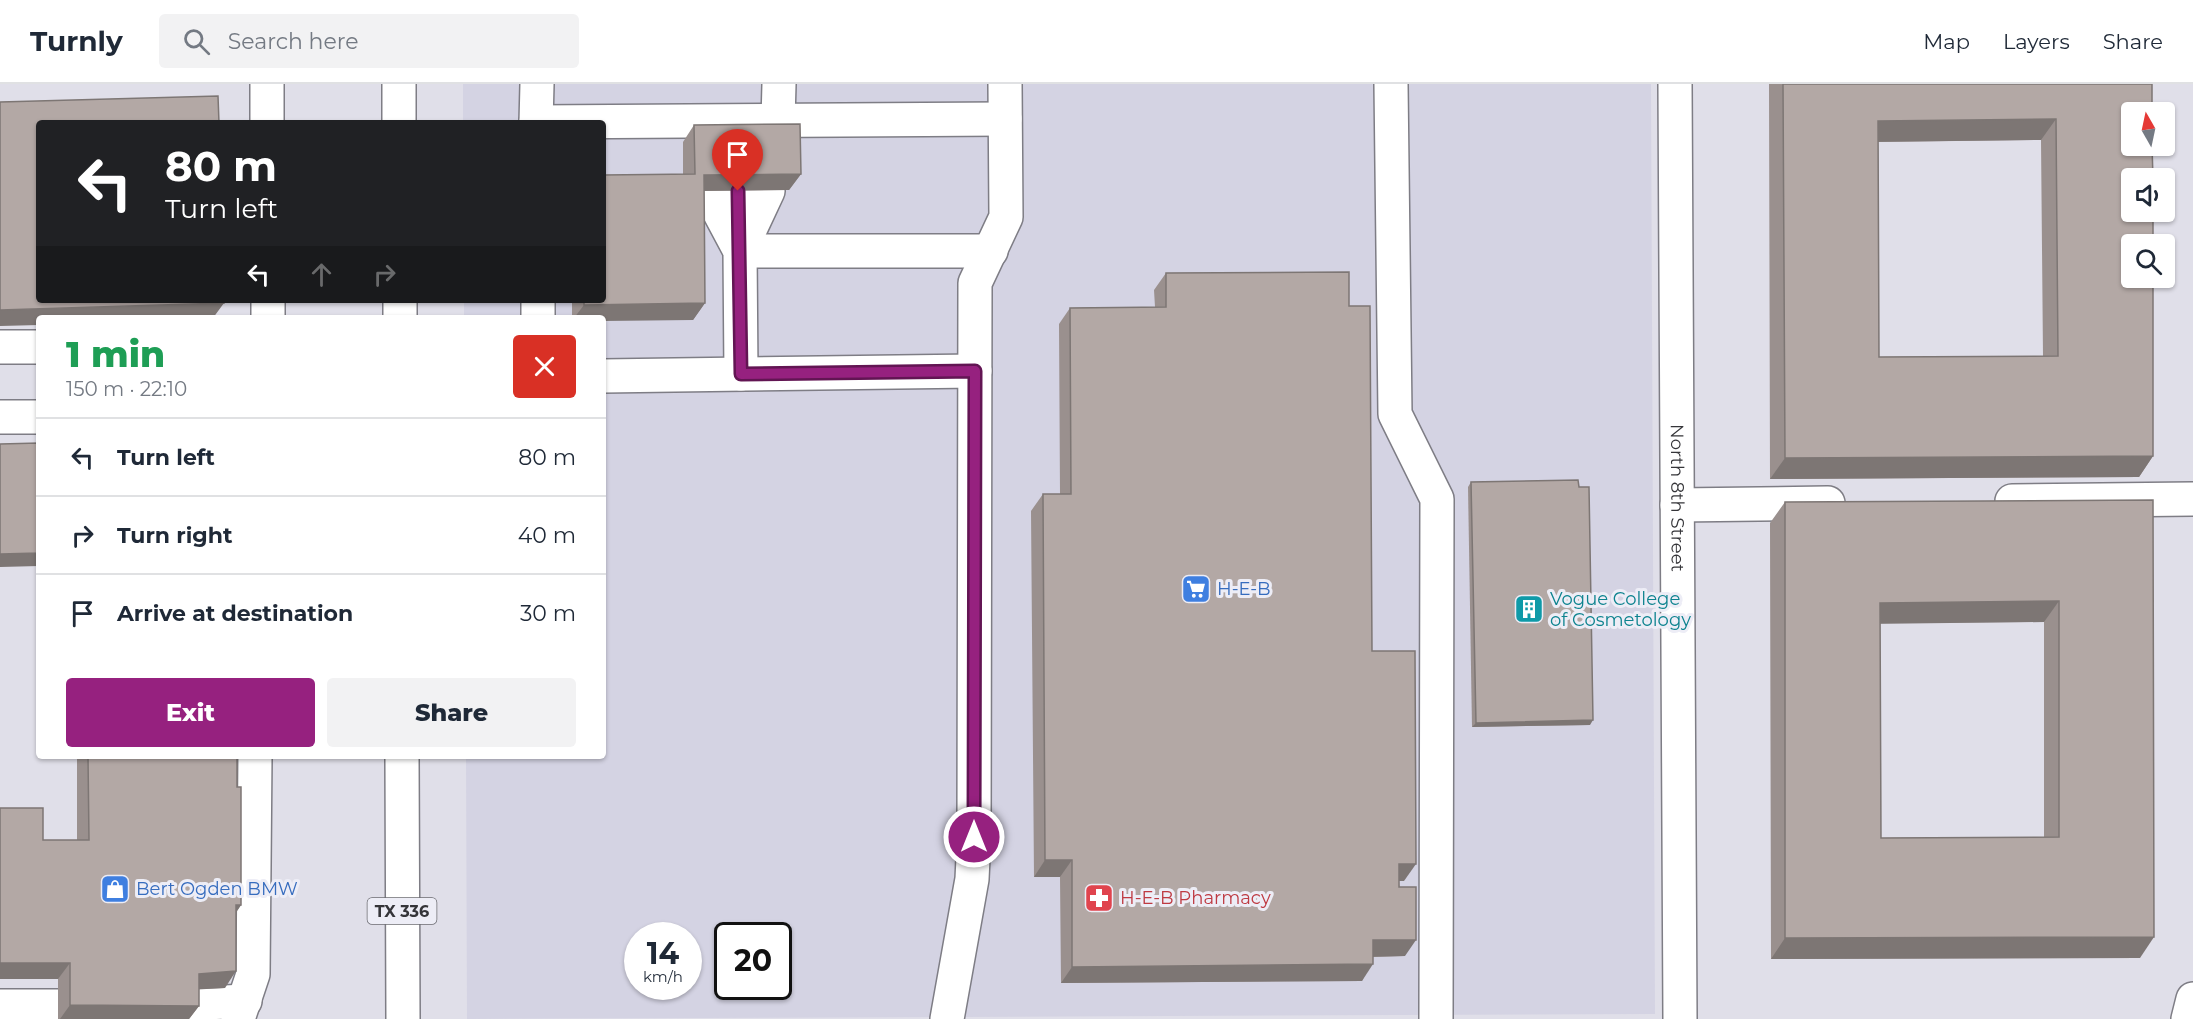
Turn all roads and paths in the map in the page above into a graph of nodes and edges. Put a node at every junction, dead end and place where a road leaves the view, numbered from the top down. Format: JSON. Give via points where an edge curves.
{"nodes":[{"id":1,"x":267,"y":84,"type":"edge"},
{"id":2,"x":399,"y":84,"type":"edge"},
{"id":3,"x":537,"y":84,"type":"edge"},
{"id":4,"x":779,"y":84,"type":"edge"},
{"id":5,"x":1005,"y":84,"type":"edge"},
{"id":6,"x":1391,"y":84,"type":"edge"},
{"id":7,"x":1675,"y":84,"type":"edge"},
{"id":8,"x":1005,"y":118,"type":"junction"},
{"id":9,"x":267,"y":120,"type":"edge"},
{"id":10,"x":399,"y":120,"type":"edge"},
{"id":11,"x":536,"y":120,"type":"edge"},
{"id":12,"x":606,"y":126,"type":"edge"},
{"id":13,"x":746,"y":133,"type":"junction"},
{"id":14,"x":740,"y":251,"type":"junction"},
{"id":15,"x":991,"y":251,"type":"junction"},
{"id":16,"x":0,"y":347,"type":"edge"},
{"id":17,"x":36,"y":347,"type":"edge"},
{"id":18,"x":975,"y":371,"type":"junction"},
{"id":19,"x":741,"y":374,"type":"junction"},
{"id":20,"x":606,"y":376,"type":"edge"},
{"id":21,"x":0,"y":417,"type":"edge"},
{"id":22,"x":36,"y":417,"type":"edge"},
{"id":23,"x":2193,"y":499,"type":"edge"},
{"id":24,"x":1977,"y":501,"type":"edge"},
{"id":25,"x":1857,"y":503,"type":"edge"},
{"id":26,"x":1677,"y":505,"type":"junction"},
{"id":27,"x":255,"y":759,"type":"edge"},
{"id":28,"x":402,"y":759,"type":"edge"},
{"id":29,"x":2193,"y":999,"type":"edge"},
{"id":30,"x":188,"y":1004,"type":"edge"},
{"id":31,"x":0,"y":1006,"type":"edge"},
{"id":32,"x":58,"y":1006,"type":"dead end"},
{"id":33,"x":242,"y":1010,"type":"edge"},
{"id":34,"x":403,"y":1019,"type":"edge"},
{"id":35,"x":947,"y":1019,"type":"edge"},
{"id":36,"x":1436,"y":1019,"type":"edge"},
{"id":37,"x":1680,"y":1019,"type":"edge"},
{"id":38,"x":2188,"y":1019,"type":"edge"}],
"edges":[{"from":1,"to":9,"type":"street"},
{"from":2,"to":10,"type":"street"},
{"from":3,"to":11,"type":"street"},
{"from":4,"to":13,"type":"street"},
{"from":5,"to":8,"type":"street"},
{"from":6,"to":36,"type":"street","via":[[1395,414],[1437,499]]},
{"from":7,"to":26,"type":"street","name":"North 8th Street"},
{"from":8,"to":13,"type":"street"},
{"from":8,"to":15,"type":"street","via":[[1006,217]]},
{"from":12,"to":13,"type":"street"},
{"from":14,"to":14,"type":"street","via":[[738,191]]},
{"from":14,"to":15,"type":"street"},
{"from":14,"to":19,"type":"street"},
{"from":15,"to":18,"type":"street","via":[[975,283]]},
{"from":16,"to":17,"type":"street"},
{"from":18,"to":19,"type":"street"},
{"from":18,"to":35,"type":"street","via":[[974,837],[972,879]]},
{"from":19,"to":20,"type":"street"},
{"from":21,"to":22,"type":"street"},
{"from":23,"to":24,"type":"street"},
{"from":25,"to":26,"type":"street"},
{"from":26,"to":37,"type":"street","name":"North 8th Street"},
{"from":27,"to":33,"type":"street","via":[[253,974]]},
{"from":28,"to":34,"type":"street","number":"TX 336"},
{"from":29,"to":38,"type":"street"},
{"from":30,"to":33,"type":"street"},
{"from":31,"to":32,"type":"street"}]}
